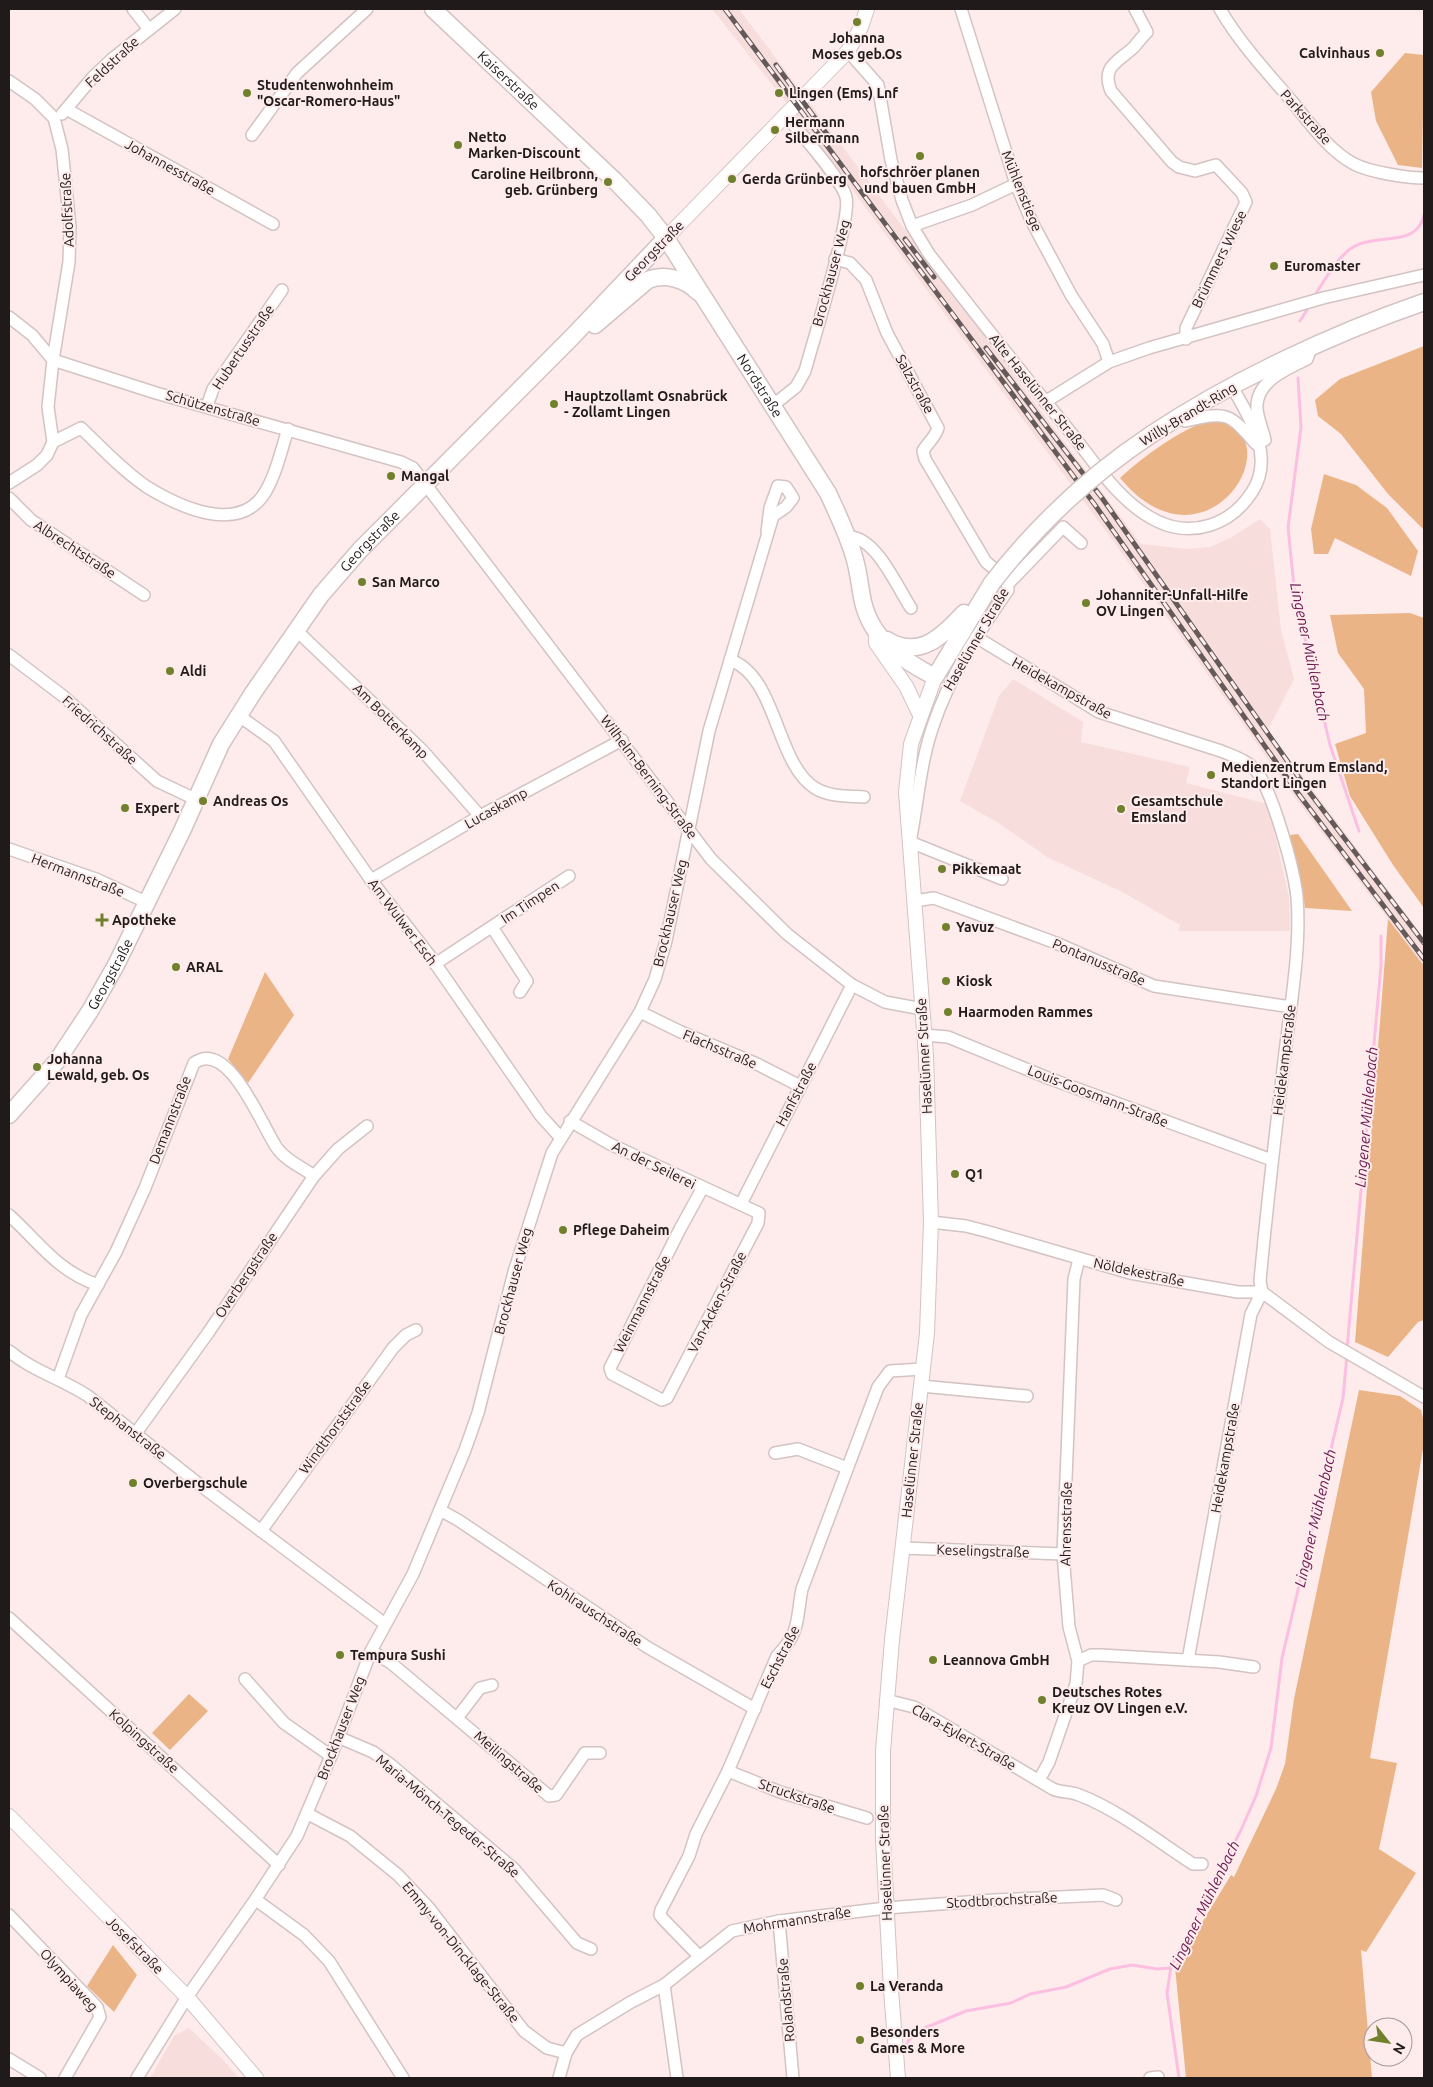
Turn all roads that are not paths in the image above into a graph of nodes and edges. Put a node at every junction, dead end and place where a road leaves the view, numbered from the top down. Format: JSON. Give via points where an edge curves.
{"nodes":[{"id":1,"x":133,"y":9,"type":"edge"},
{"id":2,"x":175,"y":9,"type":"edge"},
{"id":3,"x":367,"y":9,"type":"edge"},
{"id":4,"x":433,"y":9,"type":"edge"},
{"id":5,"x":867,"y":9,"type":"edge"},
{"id":6,"x":961,"y":9,"type":"edge"},
{"id":7,"x":1135,"y":9,"type":"edge"},
{"id":8,"x":1220,"y":9,"type":"edge"},
{"id":9,"x":148,"y":28,"type":"junction"},
{"id":10,"x":848,"y":51,"type":"junction"},
{"id":11,"x":9,"y":81,"type":"edge"},
{"id":12,"x":68,"y":110,"type":"junction"},
{"id":13,"x":785,"y":114,"type":"junction"},
{"id":14,"x":54,"y":118,"type":"junction"},
{"id":15,"x":252,"y":135,"type":"dead end"},
{"id":16,"x":1423,"y":178,"type":"edge"},
{"id":17,"x":1016,"y":184,"type":"junction"},
{"id":18,"x":272,"y":224,"type":"dead end"},
{"id":19,"x":912,"y":226,"type":"junction"},
{"id":20,"x":666,"y":238,"type":"junction"},
{"id":21,"x":835,"y":259,"type":"junction"},
{"id":22,"x":1424,"y":275,"type":"edge"},
{"id":23,"x":282,"y":290,"type":"dead end"},
{"id":24,"x":1424,"y":302,"type":"edge"},
{"id":25,"x":714,"y":312,"type":"junction"},
{"id":26,"x":9,"y":317,"type":"edge"},
{"id":27,"x":573,"y":336,"type":"junction"},
{"id":28,"x":1190,"y":337,"type":"junction"},
{"id":29,"x":1311,"y":348,"type":"junction"},
{"id":30,"x":53,"y":360,"type":"junction"},
{"id":31,"x":1109,"y":362,"type":"junction"},
{"id":32,"x":1232,"y":387,"type":"junction"},
{"id":33,"x":1046,"y":402,"type":"junction"},
{"id":34,"x":207,"y":406,"type":"junction"},
{"id":35,"x":772,"y":406,"type":"junction"},
{"id":36,"x":1180,"y":417,"type":"junction"},
{"id":37,"x":288,"y":430,"type":"junction"},
{"id":38,"x":53,"y":442,"type":"junction"},
{"id":39,"x":1262,"y":451,"type":"junction"},
{"id":40,"x":9,"y":484,"type":"edge"},
{"id":41,"x":426,"y":484,"type":"junction"},
{"id":42,"x":9,"y":498,"type":"edge"},
{"id":43,"x":767,"y":532,"type":"junction"},
{"id":44,"x":848,"y":537,"type":"junction"},
{"id":45,"x":1080,"y":543,"type":"dead end"},
{"id":46,"x":992,"y":575,"type":"junction"},
{"id":47,"x":1008,"y":583,"type":"junction"},
{"id":48,"x":144,"y":595,"type":"dead end"},
{"id":49,"x":911,"y":608,"type":"dead end"},
{"id":50,"x":962,"y":621,"type":"junction"},
{"id":51,"x":297,"y":631,"type":"junction"},
{"id":52,"x":876,"y":634,"type":"junction"},
{"id":53,"x":976,"y":637,"type":"junction"},
{"id":54,"x":9,"y":655,"type":"edge"},
{"id":55,"x":730,"y":660,"type":"junction"},
{"id":56,"x":935,"y":677,"type":"junction"},
{"id":57,"x":238,"y":715,"type":"junction"},
{"id":58,"x":920,"y":715,"type":"junction"},
{"id":59,"x":622,"y":740,"type":"junction"},
{"id":60,"x":864,"y":797,"type":"dead end"},
{"id":61,"x":195,"y":799,"type":"junction"},
{"id":62,"x":480,"y":816,"type":"junction"},
{"id":63,"x":689,"y":831,"type":"junction"},
{"id":64,"x":910,"y":842,"type":"junction"},
{"id":65,"x":9,"y":849,"type":"edge"},
{"id":66,"x":569,"y":876,"type":"dead end"},
{"id":67,"x":1002,"y":879,"type":"dead end"},
{"id":68,"x":371,"y":880,"type":"junction"},
{"id":69,"x":914,"y":901,"type":"junction"},
{"id":70,"x":146,"y":902,"type":"junction"},
{"id":71,"x":492,"y":927,"type":"junction"},
{"id":72,"x":435,"y":964,"type":"junction"},
{"id":73,"x":852,"y":985,"type":"junction"},
{"id":74,"x":520,"y":992,"type":"dead end"},
{"id":75,"x":1291,"y":1007,"type":"junction"},
{"id":76,"x":922,"y":1009,"type":"junction"},
{"id":77,"x":640,"y":1012,"type":"junction"},
{"id":78,"x":924,"y":1035,"type":"junction"},
{"id":79,"x":800,"y":1086,"type":"junction"},
{"id":80,"x":9,"y":1115,"type":"edge"},
{"id":81,"x":570,"y":1121,"type":"junction"},
{"id":82,"x":367,"y":1126,"type":"dead end"},
{"id":83,"x":560,"y":1137,"type":"junction"},
{"id":84,"x":1272,"y":1160,"type":"junction"},
{"id":85,"x":314,"y":1176,"type":"junction"},
{"id":86,"x":702,"y":1189,"type":"junction"},
{"id":87,"x":740,"y":1204,"type":"junction"},
{"id":88,"x":9,"y":1215,"type":"edge"},
{"id":89,"x":931,"y":1222,"type":"junction"},
{"id":90,"x":1079,"y":1259,"type":"junction"},
{"id":91,"x":98,"y":1286,"type":"junction"},
{"id":92,"x":1262,"y":1292,"type":"junction"},
{"id":93,"x":416,"y":1330,"type":"dead end"},
{"id":94,"x":9,"y":1351,"type":"edge"},
{"id":95,"x":922,"y":1369,"type":"junction"},
{"id":96,"x":58,"y":1379,"type":"junction"},
{"id":97,"x":920,"y":1386,"type":"junction"},
{"id":98,"x":1027,"y":1396,"type":"dead end"},
{"id":99,"x":1424,"y":1397,"type":"edge"},
{"id":100,"x":658,"y":1399,"type":"joint"},
{"id":101,"x":136,"y":1433,"type":"junction"},
{"id":102,"x":776,"y":1453,"type":"dead end"},
{"id":103,"x":846,"y":1468,"type":"junction"},
{"id":104,"x":440,"y":1510,"type":"junction"},
{"id":105,"x":261,"y":1531,"type":"junction"},
{"id":106,"x":902,"y":1548,"type":"junction"},
{"id":107,"x":1063,"y":1554,"type":"junction"},
{"id":108,"x":9,"y":1618,"type":"edge"},
{"id":109,"x":385,"y":1624,"type":"junction"},
{"id":110,"x":371,"y":1650,"type":"junction"},
{"id":111,"x":1188,"y":1660,"type":"junction"},
{"id":112,"x":1078,"y":1661,"type":"junction"},
{"id":113,"x":1254,"y":1667,"type":"dead end"},
{"id":114,"x":245,"y":1679,"type":"dead end"},
{"id":115,"x":492,"y":1685,"type":"dead end"},
{"id":116,"x":886,"y":1700,"type":"junction"},
{"id":117,"x":755,"y":1709,"type":"junction"},
{"id":118,"x":457,"y":1718,"type":"junction"},
{"id":119,"x":338,"y":1737,"type":"junction"},
{"id":120,"x":600,"y":1753,"type":"dead end"},
{"id":121,"x":331,"y":1756,"type":"junction"},
{"id":122,"x":728,"y":1771,"type":"junction"},
{"id":123,"x":1039,"y":1780,"type":"junction"},
{"id":124,"x":308,"y":1814,"type":"junction"},
{"id":125,"x":9,"y":1816,"type":"edge"},
{"id":126,"x":867,"y":1818,"type":"dead end"},
{"id":127,"x":1202,"y":1864,"type":"dead end"},
{"id":128,"x":279,"y":1865,"type":"junction"},
{"id":129,"x":256,"y":1900,"type":"junction"},
{"id":130,"x":1116,"y":1900,"type":"dead end"},
{"id":131,"x":886,"y":1908,"type":"junction"},
{"id":132,"x":9,"y":1915,"type":"edge"},
{"id":133,"x":779,"y":1921,"type":"junction"},
{"id":134,"x":591,"y":1949,"type":"dead end"},
{"id":135,"x":699,"y":1956,"type":"junction"},
{"id":136,"x":664,"y":1985,"type":"junction"},
{"id":137,"x":187,"y":1997,"type":"junction"},
{"id":138,"x":566,"y":2053,"type":"junction"},
{"id":139,"x":9,"y":2059,"type":"edge"},
{"id":140,"x":40,"y":2078,"type":"edge"},
{"id":141,"x":65,"y":2078,"type":"edge"},
{"id":142,"x":137,"y":2078,"type":"edge"},
{"id":143,"x":256,"y":2078,"type":"edge"},
{"id":144,"x":403,"y":2078,"type":"edge"},
{"id":145,"x":559,"y":2078,"type":"edge"},
{"id":146,"x":677,"y":2078,"type":"edge"},
{"id":147,"x":792,"y":2078,"type":"edge"},
{"id":148,"x":898,"y":2078,"type":"edge"}],
"edges":[{"from":1,"to":9,"type":"street"},
{"from":2,"to":9,"type":"street","name":"Feldstraße"},
{"from":3,"to":15,"type":"street","via":[[297,73]]},
{"from":4,"to":20,"type":"main road","name":"Kaiserstraße","via":[[648,214]]},
{"from":5,"to":10,"type":"street","name":"Georgstraße"},
{"from":6,"to":17,"type":"street","name":"Mühlenstiege"},
{"from":7,"to":28,"type":"street","name":"Brümmers Wiese","via":[[1147,32],[1108,72],[1111,91],[1172,162],[1189,171],[1216,165],[1242,193],[1246,202],[1186,328]]},
{"from":8,"to":16,"type":"street","name":"Parkstraße","via":[[1233,32],[1341,155],[1366,168]]},
{"from":9,"to":12,"type":"street","name":"Feldstraße","via":[[93,77]]},
{"from":10,"to":13,"type":"street","name":"Georgstraße"},
{"from":10,"to":19,"type":"street","name":"Alte Haselünner Straße","via":[[878,84],[891,160]]},
{"from":11,"to":14,"type":"street","via":[[35,99]]},
{"from":12,"to":14,"type":"street","name":"Feldstraße"},
{"from":12,"to":18,"type":"street","name":"Johannesstraße"},
{"from":13,"to":20,"type":"street","name":"Georgstraße"},
{"from":13,"to":21,"type":"street","name":"Brockhauser Weg","via":[[846,196],[846,218]]},
{"from":14,"to":30,"type":"street","name":"Adolfstraße","via":[[62,150],[70,226],[69,262]]},
{"from":17,"to":19,"type":"street","via":[[972,205]]},
{"from":17,"to":31,"type":"street","name":"Mühlenstiege","via":[[1036,230],[1102,344]]},
{"from":19,"to":33,"type":"street","name":"Alte Haselünner Straße","via":[[956,290]]},
{"from":20,"to":25,"type":"main road","name":"Nordstraße"},
{"from":20,"to":27,"type":"main road","name":"Georgstraße"},
{"from":21,"to":35,"type":"street","name":"Brockhauser Weg","via":[[805,371],[796,387]]},
{"from":21,"to":46,"type":"street","name":"Salzstraße","via":[[850,263],[866,280],[888,333],[938,428],[936,436],[923,451],[925,459]]},
{"from":22,"to":28,"type":"street","via":[[1323,298]]},
{"from":23,"to":34,"type":"street","name":"Hubertusstraße","via":[[213,389]]},
{"from":24,"to":29,"type":"main road","name":"Willy-Brandt-Ring","via":[[1360,324]]},
{"from":25,"to":27,"type":"main road","via":[[693,287],[658,276],[648,280],[592,328]]},
{"from":25,"to":35,"type":"main road","name":"Nordstraße"},
{"from":26,"to":30,"type":"street"},
{"from":27,"to":41,"type":"main road","name":"Georgstraße"},
{"from":28,"to":31,"type":"street"},
{"from":29,"to":32,"type":"main road","name":"Willy-Brandt-Ring"},
{"from":29,"to":39,"type":"street","name":"Alte Haselünner Straße","via":[[1307,359],[1267,382],[1261,392],[1258,411],[1265,446]]},
{"from":30,"to":34,"type":"street","name":"Schützenstraße"},
{"from":30,"to":38,"type":"street","name":"Adolfstraße","via":[[48,407]]},
{"from":31,"to":33,"type":"street"},
{"from":32,"to":36,"type":"main road","name":"Willy-Brandt-Ring"},
{"from":32,"to":39,"type":"street","via":[[1249,416]]},
{"from":33,"to":39,"type":"street","name":"Alte Haselünner Straße","via":[[1131,504],[1158,522],[1176,528],[1196,529],[1214,525],[1234,512],[1254,489]]},
{"from":34,"to":37,"type":"street","name":"Schützenstraße"},
{"from":35,"to":44,"type":"main road","name":"Nordstraße","via":[[828,492]]},
{"from":36,"to":39,"type":"street","via":[[1185,421],[1206,415],[1224,416],[1240,426]]},
{"from":36,"to":46,"type":"main road","name":"Willy-Brandt-Ring","bridge":true,"via":[[1152,434],[1071,496]]},
{"from":37,"to":38,"type":"street","via":[[262,497],[248,510],[232,516],[189,508],[147,486],[81,428]]},
{"from":37,"to":41,"type":"street","name":"Schützenstraße","via":[[401,462],[413,468]]},
{"from":38,"to":40,"type":"street","via":[[37,465]]},
{"from":41,"to":51,"type":"main road","name":"Georgstraße","via":[[360,550],[321,595]]},
{"from":41,"to":59,"type":"street","name":"Wilhelm-Berning-Straße"},
{"from":42,"to":48,"type":"street","name":"Albrechtstraße","via":[[30,520]]},
{"from":43,"to":43,"type":"street","name":"Brockhauser Weg","via":[[773,516],[793,498],[786,487],[778,486],[770,508]]},
{"from":43,"to":55,"type":"street","name":"Brockhauser Weg"},
{"from":44,"to":49,"type":"street","via":[[857,536],[870,545]]},
{"from":44,"to":52,"type":"main road","name":"Nordstraße","via":[[864,604]]},
{"from":45,"to":47,"type":"street","name":"Haselünner Straße","via":[[1063,527]]},
{"from":46,"to":47,"type":"street","name":"Haselünner Straße","via":[[1007,579]]},
{"from":46,"to":50,"type":"main road","name":"Willy-Brandt-Ring"},
{"from":47,"to":53,"type":"street","name":"Haselünner Straße","via":[[1008,590]]},
{"from":50,"to":52,"type":"main road","via":[[942,637],[922,645],[894,645]]},
{"from":50,"to":56,"type":"main road","name":"Willy-Brandt-Ring"},
{"from":51,"to":57,"type":"main road","name":"Georgstraße"},
{"from":51,"to":62,"type":"street","name":"Am Botterkamp","via":[[415,743]]},
{"from":52,"to":56,"type":"main road","name":"Nordstraße","via":[[903,660]]},
{"from":52,"to":58,"type":"street","via":[[876,643],[906,686]]},
{"from":53,"to":64,"type":"street","name":"Haselünner Straße","via":[[944,694],[932,728]]},
{"from":53,"to":75,"type":"street","name":"Heidekampstraße","via":[[1099,712],[1221,751],[1256,770],[1271,798],[1297,896]]},
{"from":54,"to":61,"type":"street","name":"Friedrichstraße","via":[[63,696],[157,781]]},
{"from":55,"to":60,"type":"street","via":[[749,670],[757,680],[789,751],[807,781],[824,792]]},
{"from":55,"to":63,"type":"street","name":"Brockhauser Weg","via":[[709,731]]},
{"from":56,"to":58,"type":"street","name":"Haselünner Straße"},
{"from":57,"to":61,"type":"main road","name":"Georgstraße"},
{"from":57,"to":68,"type":"street","name":"Am Wulwer Esch","via":[[274,741]]},
{"from":58,"to":64,"type":"street","name":"Haselünner Straße","via":[[910,744],[907,775]]},
{"from":59,"to":62,"type":"street","name":"Lucaskamp"},
{"from":59,"to":63,"type":"street","name":"Wilhelm-Berning-Straße"},
{"from":61,"to":70,"type":"main road","name":"Georgstraße"},
{"from":62,"to":68,"type":"street","name":"Lucaskamp"},
{"from":63,"to":73,"type":"street","name":"Wilhelm-Berning-Straße","via":[[751,900],[823,964]]},
{"from":63,"to":77,"type":"street","name":"Brockhauser Weg","via":[[666,941],[655,979]]},
{"from":64,"to":67,"type":"street"},
{"from":64,"to":69,"type":"street","name":"Haselünner Straße"},
{"from":65,"to":70,"type":"street","name":"Hermannstraße","via":[[74,871]]},
{"from":66,"to":71,"type":"street","name":"Im Timpen"},
{"from":68,"to":72,"type":"street","name":"Am Wulwer Esch"},
{"from":69,"to":75,"type":"street","name":"Pontanusstraße","via":[[934,898],[1056,943],[1154,986]]},
{"from":69,"to":76,"type":"street","name":"Haselünner Straße"},
{"from":70,"to":80,"type":"main road","name":"Georgstraße","via":[[116,965],[72,1041]]},
{"from":71,"to":72,"type":"street","name":"Im Timpen"},
{"from":71,"to":74,"type":"street","name":"Im Timpen","via":[[526,981]]},
{"from":72,"to":83,"type":"street","name":"Am Wulwer Esch","via":[[541,1116]]},
{"from":73,"to":76,"type":"street","name":"Wilhelm-Berning-Straße","via":[[885,1002]]},
{"from":73,"to":79,"type":"street","name":"Hanfstraße"},
{"from":75,"to":84,"type":"street","name":"Heidekampstraße"},
{"from":76,"to":78,"type":"street","name":"Haselünner Straße"},
{"from":77,"to":79,"type":"street","name":"Flachsstraße"},
{"from":77,"to":81,"type":"street","name":"Brockhauser Weg"},
{"from":78,"to":84,"type":"street","name":"Louis-Goosmann-Straße","via":[[948,1037],[1066,1085]]},
{"from":78,"to":89,"type":"street","name":"Haselünner Straße"},
{"from":79,"to":87,"type":"street","name":"Hanfstraße"},
{"from":81,"to":83,"type":"street","name":"Brockhauser Weg"},
{"from":81,"to":86,"type":"street","name":"An der Seilerei"},
{"from":82,"to":85,"type":"street","name":"Overbergstraße","via":[[338,1149]]},
{"from":83,"to":104,"type":"street","name":"Brockhauser Weg","via":[[539,1190],[514,1272],[478,1413]]},
{"from":84,"to":92,"type":"street","name":"Heidekampstraße","via":[[1260,1281]]},
{"from":85,"to":91,"type":"street","name":"Demannstraße","via":[[278,1150],[230,1070],[215,1060],[198,1060],[190,1068],[145,1188]]},
{"from":85,"to":101,"type":"street","name":"Overbergstraße"},
{"from":86,"to":87,"type":"street","name":"An der Seilerei"},
{"from":86,"to":100,"type":"street","name":"Weinmannstraße","via":[[610,1368],[612,1374]]},
{"from":87,"to":100,"type":"street","name":"Van-Acken-Straße","via":[[759,1214],[758,1223],[667,1398]]},
{"from":88,"to":91,"type":"street","via":[[54,1262]]},
{"from":89,"to":90,"type":"street","name":"Nöldekestraße","via":[[966,1226]]},
{"from":89,"to":95,"type":"street","name":"Haselünner Straße","via":[[930,1296]]},
{"from":90,"to":92,"type":"street","name":"Nöldekestraße","via":[[1130,1273],[1238,1292]]},
{"from":90,"to":107,"type":"street","name":"Ahrensstraße","via":[[1074,1279]]},
{"from":91,"to":96,"type":"street","name":"Demannstraße","via":[[82,1315]]},
{"from":92,"to":99,"type":"street","via":[[1334,1344]]},
{"from":92,"to":111,"type":"street","name":"Heidekampstraße","via":[[1251,1314]]},
{"from":93,"to":105,"type":"street","name":"Windthorststraße","via":[[393,1348]]},
{"from":94,"to":96,"type":"street","name":"Stephanstraße","via":[[21,1361]]},
{"from":95,"to":97,"type":"street","name":"Haselünner Straße"},
{"from":95,"to":103,"type":"street","name":"Eschstraße","via":[[899,1369],[884,1377]]},
{"from":96,"to":101,"type":"street","name":"Stephanstraße","via":[[88,1396]]},
{"from":97,"to":98,"type":"street"},
{"from":97,"to":106,"type":"street","name":"Haselünner Straße"},
{"from":101,"to":105,"type":"street","name":"Stephanstraße"},
{"from":102,"to":103,"type":"street","via":[[798,1449]]},
{"from":103,"to":117,"type":"street","name":"Eschstraße","via":[[802,1589],[794,1634],[777,1656]]},
{"from":104,"to":109,"type":"street","name":"Brockhauser Weg","via":[[413,1574]]},
{"from":104,"to":117,"type":"street","name":"Kohlrauschstraße","via":[[654,1651]]},
{"from":105,"to":109,"type":"street","name":"Stephanstraße"},
{"from":106,"to":107,"type":"street","name":"Keselingstraße"},
{"from":106,"to":116,"type":"street","name":"Haselünner Straße"},
{"from":107,"to":112,"type":"street","name":"Ahrensstraße","via":[[1069,1627]]},
{"from":108,"to":128,"type":"street","name":"Kolpingstraße"},
{"from":109,"to":110,"type":"street","name":"Brockhauser Weg"},
{"from":110,"to":118,"type":"street","name":"Meilingstraße"},
{"from":110,"to":119,"type":"street","name":"Brockhauser Weg"},
{"from":111,"to":112,"type":"street","via":[[1092,1655]]},
{"from":111,"to":113,"type":"street"},
{"from":112,"to":123,"type":"street","name":"Ahrensstraße","via":[[1076,1684],[1049,1762]]},
{"from":114,"to":121,"type":"street","via":[[284,1723]]},
{"from":115,"to":118,"type":"street","via":[[480,1688]]},
{"from":116,"to":123,"type":"street","name":"Clara-Eylert-Straße","via":[[914,1707]]},
{"from":116,"to":131,"type":"street","name":"Haselünner Straße","via":[[882,1797]]},
{"from":117,"to":122,"type":"street","name":"Eschstraße"},
{"from":118,"to":120,"type":"street","name":"Meilingstraße","via":[[552,1798],[585,1753]]},
{"from":119,"to":121,"type":"street","name":"Brockhauser Weg"},
{"from":119,"to":134,"type":"street","name":"Maria-Mönch-Tegeder-Straße","via":[[373,1752],[391,1765],[514,1869],[577,1943]]},
{"from":121,"to":124,"type":"street","name":"Brockhauser Weg"},
{"from":122,"to":126,"type":"street","name":"Struckstraße","via":[[780,1792]]},
{"from":122,"to":135,"type":"street","name":"Eschstraße","via":[[660,1915]]},
{"from":123,"to":127,"type":"street","via":[[1061,1793],[1081,1795],[1122,1817],[1193,1864]]},
{"from":124,"to":128,"type":"street","name":"Brockhauser Weg"},
{"from":124,"to":138,"type":"street","name":"Emmy-von-Dincklage-Straße","via":[[350,1836],[398,1874],[423,1901],[524,2031],[547,2048]]},
{"from":125,"to":137,"type":"street","name":"Josefstraße"},
{"from":128,"to":129,"type":"street","name":"Brockhauser Weg"},
{"from":129,"to":137,"type":"street","name":"Brockhauser Weg"},
{"from":129,"to":144,"type":"street","via":[[304,1935],[329,1961]]},
{"from":130,"to":131,"type":"street","name":"Stodtbrochstraße","via":[[1102,1895]]},
{"from":131,"to":133,"type":"street","name":"Mohrmannstraße"},
{"from":131,"to":148,"type":"street","name":"Haselünner Straße"},
{"from":132,"to":141,"type":"street","name":"Olympiaweg","via":[[97,2007],[100,2016]]},
{"from":133,"to":135,"type":"street","name":"Mohrmannstraße","via":[[732,1931]]},
{"from":133,"to":147,"type":"street","name":"Rolandstraße"},
{"from":135,"to":136,"type":"street","name":"Mohrmannstraße"},
{"from":136,"to":138,"type":"street","name":"Mohrmannstraße","via":[[577,2035]]},
{"from":136,"to":146,"type":"street"},
{"from":137,"to":142,"type":"street","name":"Brockhauser Weg"},
{"from":137,"to":143,"type":"street","name":"Josefstraße"},
{"from":138,"to":145,"type":"street","name":"Mohrmannstraße"},
{"from":139,"to":140,"type":"street"}]}
